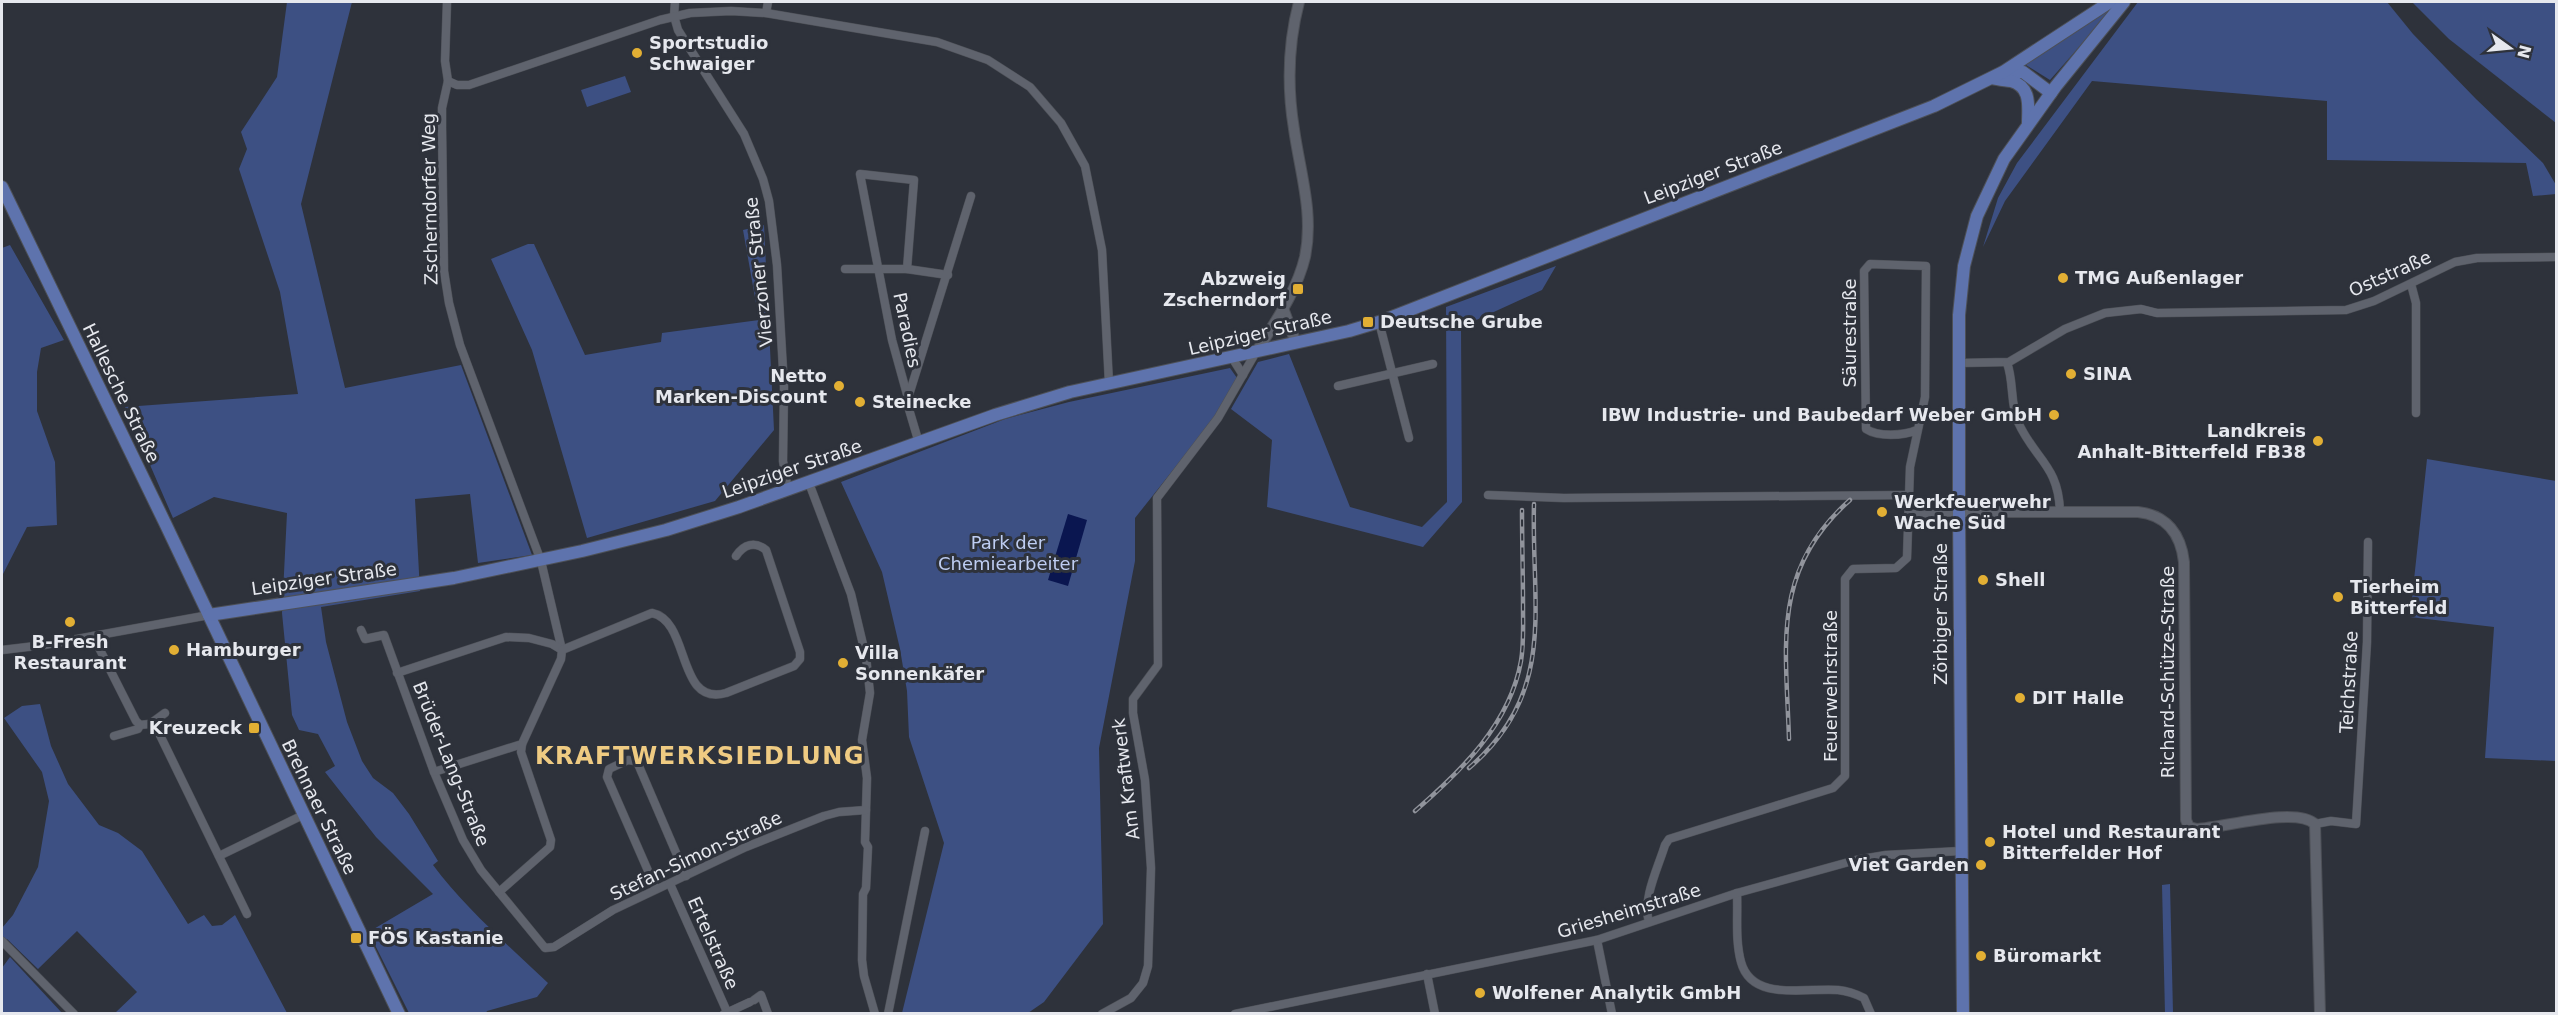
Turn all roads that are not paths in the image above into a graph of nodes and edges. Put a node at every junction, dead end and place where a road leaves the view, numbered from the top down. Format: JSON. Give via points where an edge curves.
{"nodes":[{"id":1,"x":447,"y":2,"type":"edge"},
{"id":2,"x":675,"y":2,"type":"edge"},
{"id":3,"x":768,"y":2,"type":"edge"},
{"id":4,"x":1299,"y":2,"type":"edge"},
{"id":5,"x":2110,"y":2,"type":"edge"},
{"id":6,"x":2124,"y":2,"type":"edge"},
{"id":7,"x":766,"y":14,"type":"junction"},
{"id":8,"x":674,"y":16,"type":"junction"},
{"id":9,"x":1997,"y":75,"type":"junction"},
{"id":10,"x":448,"y":81,"type":"junction"},
{"id":11,"x":2051,"y":93,"type":"junction"},
{"id":12,"x":2028,"y":123,"type":"junction"},
{"id":13,"x":2,"y":187,"type":"edge"},
{"id":14,"x":971,"y":196,"type":"dead end"},
{"id":15,"x":2556,"y":257,"type":"edge"},
{"id":16,"x":879,"y":267,"type":"junction"},
{"id":17,"x":908,"y":268,"type":"junction"},
{"id":18,"x":845,"y":269,"type":"dead end"},
{"id":19,"x":948,"y":275,"type":"junction"},
{"id":20,"x":2411,"y":284,"type":"junction"},
{"id":21,"x":1284,"y":308,"type":"junction"},
{"id":22,"x":1379,"y":322,"type":"junction"},
{"id":23,"x":1296,"y":343,"type":"junction"},
{"id":24,"x":1257,"y":351,"type":"junction"},
{"id":25,"x":1231,"y":356,"type":"junction"},
{"id":26,"x":1959,"y":363,"type":"junction"},
{"id":27,"x":2007,"y":363,"type":"junction"},
{"id":28,"x":1433,"y":364,"type":"dead end"},
{"id":29,"x":1243,"y":375,"type":"junction"},
{"id":30,"x":1392,"y":375,"type":"junction"},
{"id":31,"x":1109,"y":383,"type":"junction"},
{"id":32,"x":1338,"y":386,"type":"dead end"},
{"id":33,"x":908,"y":398,"type":"junction"},
{"id":34,"x":2416,"y":412,"type":"dead end"},
{"id":35,"x":1917,"y":430,"type":"junction"},
{"id":36,"x":1409,"y":438,"type":"dead end"},
{"id":37,"x":919,"y":442,"type":"junction"},
{"id":38,"x":809,"y":483,"type":"junction"},
{"id":39,"x":788,"y":490,"type":"junction"},
{"id":40,"x":1488,"y":495,"type":"dead end"},
{"id":41,"x":1909,"y":495,"type":"junction"},
{"id":42,"x":1959,"y":512,"type":"junction"},
{"id":43,"x":2060,"y":513,"type":"junction"},
{"id":44,"x":1909,"y":514,"type":"junction"},
{"id":45,"x":2368,"y":542,"type":"dead end"},
{"id":46,"x":736,"y":556,"type":"dead end"},
{"id":47,"x":541,"y":561,"type":"junction"},
{"id":48,"x":209,"y":615,"type":"junction"},
{"id":49,"x":361,"y":630,"type":"dead end"},
{"id":50,"x":93,"y":636,"type":"junction"},
{"id":51,"x":2,"y":650,"type":"edge"},
{"id":52,"x":562,"y":650,"type":"junction"},
{"id":53,"x":397,"y":672,"type":"junction"},
{"id":54,"x":165,"y":713,"type":"dead end"},
{"id":55,"x":150,"y":724,"type":"junction"},
{"id":56,"x":140,"y":725,"type":"junction"},
{"id":57,"x":114,"y":736,"type":"dead end"},
{"id":58,"x":522,"y":744,"type":"junction"},
{"id":59,"x":434,"y":772,"type":"junction"},
{"id":60,"x":866,"y":810,"type":"junction"},
{"id":61,"x":303,"y":815,"type":"junction"},
{"id":62,"x":2315,"y":824,"type":"junction"},
{"id":63,"x":925,"y":831,"type":"dead end"},
{"id":64,"x":1960,"y":851,"type":"junction"},
{"id":65,"x":219,"y":856,"type":"junction"},
{"id":66,"x":686,"y":876,"type":"junction"},
{"id":67,"x":670,"y":884,"type":"junction"},
{"id":68,"x":656,"y":889,"type":"junction"},
{"id":69,"x":498,"y":892,"type":"junction"},
{"id":70,"x":1737,"y":893,"type":"junction"},
{"id":71,"x":247,"y":914,"type":"dead end"},
{"id":72,"x":1649,"y":922,"type":"junction"},
{"id":73,"x":1597,"y":940,"type":"junction"},
{"id":74,"x":2,"y":941,"type":"edge"},
{"id":75,"x":545,"y":948,"type":"joint"},
{"id":76,"x":1427,"y":974,"type":"junction"},
{"id":77,"x":726,"y":1013,"type":"edge"},
{"id":78,"x":74,"y":1014,"type":"edge"},
{"id":79,"x":399,"y":1014,"type":"edge"},
{"id":80,"x":768,"y":1014,"type":"edge"},
{"id":81,"x":875,"y":1014,"type":"edge"},
{"id":82,"x":888,"y":1014,"type":"edge"},
{"id":83,"x":1102,"y":1014,"type":"edge"},
{"id":84,"x":1235,"y":1014,"type":"edge"},
{"id":85,"x":1435,"y":1014,"type":"edge"},
{"id":86,"x":1612,"y":1014,"type":"edge"},
{"id":87,"x":1871,"y":1014,"type":"edge"},
{"id":88,"x":1963,"y":1014,"type":"edge"},
{"id":89,"x":2320,"y":1014,"type":"edge"}],
"edges":[{"from":1,"to":10,"type":"street","name":"Zscherndorfer Weg"},
{"from":2,"to":8,"type":"street","name":"Vierzoner Straße"},
{"from":3,"to":7,"type":"street"},
{"from":4,"to":21,"type":"street","via":[[1289,84],[1307,196],[1308,237],[1299,274]]},
{"from":5,"to":9,"type":"main road","name":"Leipziger Straße"},
{"from":6,"to":11,"type":"main road","name":"Zörbiger Straße"},
{"from":7,"to":8,"type":"street","via":[[731,11]]},
{"from":7,"to":31,"type":"street","via":[[937,42],[987,60],[1030,87],[1061,123],[1085,166],[1102,250]]},
{"from":8,"to":10,"type":"street","via":[[469,85]]},
{"from":8,"to":39,"type":"street","name":"Vierzoner Straße","via":[[689,49],[744,134],[769,201],[777,265],[784,387],[783,461]]},
{"from":9,"to":11,"type":"main road","via":[[2023,72]]},
{"from":9,"to":12,"type":"main road","via":[[2025,90]]},
{"from":9,"to":22,"type":"main road","name":"Leipziger Straße","via":[[1913,115]]},
{"from":10,"to":47,"type":"street","name":"Zscherndorfer Weg","via":[[442,118],[448,303]]},
{"from":11,"to":12,"type":"main road","name":"Zörbiger Straße"},
{"from":12,"to":26,"type":"main road","name":"Zörbiger Straße","via":[[1999,168],[1972,228],[1960,290]]},
{"from":13,"to":48,"type":"main road","name":"Hallesche Straße"},
{"from":14,"to":19,"type":"street","name":"Paradies"},
{"from":15,"to":20,"type":"street","name":"Oststraße","via":[[2466,259]]},
{"from":16,"to":17,"type":"street","name":"Paradies"},
{"from":16,"to":17,"type":"street","name":"Paradies","via":[[860,174],[914,180]]},
{"from":16,"to":18,"type":"street","name":"Paradies"},
{"from":16,"to":33,"type":"street","name":"Paradies","via":[[892,340]]},
{"from":17,"to":19,"type":"street","name":"Paradies"},
{"from":19,"to":33,"type":"street","name":"Paradies"},
{"from":20,"to":27,"type":"street","name":"Oststraße","via":[[2361,306],[2330,312],[2117,310],[2065,329]]},
{"from":20,"to":34,"type":"street","via":[[2416,303]]},
{"from":21,"to":23,"type":"street"},
{"from":21,"to":24,"type":"street"},
{"from":22,"to":23,"type":"main road","name":"Leipziger Straße"},
{"from":22,"to":30,"type":"street"},
{"from":23,"to":24,"type":"main road","name":"Leipziger Straße"},
{"from":24,"to":25,"type":"main road","name":"Leipziger Straße"},
{"from":24,"to":29,"type":"street","name":"Am Kraftwerk"},
{"from":25,"to":29,"type":"street"},
{"from":25,"to":31,"type":"main road","name":"Leipziger Straße"},
{"from":26,"to":27,"type":"street"},
{"from":26,"to":42,"type":"main road","name":"Zörbiger Straße"},
{"from":27,"to":43,"type":"street","via":[[2016,418],[2052,472]]},
{"from":28,"to":30,"type":"street"},
{"from":29,"to":83,"type":"street","name":"Am Kraftwerk","via":[[1218,418],[1156,498],[1158,665],[1133,699],[1145,780],[1151,868],[1148,966],[1143,983],[1131,998]]},
{"from":30,"to":32,"type":"street"},
{"from":30,"to":36,"type":"street"},
{"from":31,"to":37,"type":"main road","name":"Leipziger Straße","via":[[1011,410]]},
{"from":33,"to":37,"type":"street","name":"Paradies"},
{"from":35,"to":35,"type":"street","name":"Säurestraße","via":[[1925,397],[1926,266],[1870,264],[1864,271],[1866,429],[1873,433]]},
{"from":35,"to":41,"type":"street","name":"Säurestraße"},
{"from":37,"to":38,"type":"main road","name":"Leipziger Straße"},
{"from":38,"to":39,"type":"main road","name":"Leipziger Straße"},
{"from":38,"to":60,"type":"street","via":[[851,594],[866,657],[870,693],[862,740]]},
{"from":39,"to":47,"type":"main road","name":"Leipziger Straße","via":[[666,530]]},
{"from":40,"to":41,"type":"street"},
{"from":41,"to":44,"type":"street","name":"Säurestraße"},
{"from":42,"to":43,"type":"street"},
{"from":42,"to":44,"type":"street"},
{"from":42,"to":64,"type":"main road","name":"Zörbiger Straße"},
{"from":43,"to":62,"type":"street","name":"Richard-Schütze-Straße","via":[[2153,515],[2165,521],[2179,540],[2184,562],[2185,814],[2189,827],[2203,829],[2287,817]]},
{"from":44,"to":72,"type":"street","name":"Feuerwehrstraße","via":[[1909,554],[1903,565],[1857,568],[1845,579],[1843,780],[1833,788],[1669,839],[1649,897]]},
{"from":45,"to":62,"type":"street","name":"Teichstraße","via":[[2367,642],[2355,824]]},
{"from":46,"to":52,"type":"street","via":[[752,544],[766,550],[800,652],[794,666],[726,693],[708,694],[694,682],[669,624],[652,613]]},
{"from":47,"to":48,"type":"main road","name":"Leipziger Straße"},
{"from":47,"to":52,"type":"street","name":"Zscherndorfer Weg"},
{"from":48,"to":50,"type":"street"},
{"from":48,"to":61,"type":"main road","name":"Brehnaer Straße"},
{"from":49,"to":53,"type":"street","name":"Brüder-Lang-Straße","via":[[365,639],[384,635]]},
{"from":50,"to":51,"type":"street"},
{"from":50,"to":56,"type":"street"},
{"from":52,"to":53,"type":"street","via":[[529,638],[506,638]]},
{"from":52,"to":58,"type":"street"},
{"from":53,"to":59,"type":"street","name":"Brüder-Lang-Straße"},
{"from":54,"to":55,"type":"street"},
{"from":55,"to":56,"type":"street"},
{"from":55,"to":65,"type":"street","via":[[157,729]]},
{"from":56,"to":57,"type":"street"},
{"from":58,"to":59,"type":"street"},
{"from":58,"to":69,"type":"street","via":[[521,752],[550,847]]},
{"from":59,"to":69,"type":"street","name":"Brüder-Lang-Straße","via":[[474,862]]},
{"from":60,"to":66,"type":"street","name":"Stefan-Simon-Straße","via":[[824,816]]},
{"from":60,"to":81,"type":"street","via":[[868,847],[861,946],[864,976]]},
{"from":61,"to":65,"type":"street"},
{"from":61,"to":79,"type":"main road","name":"Brehnaer Straße"},
{"from":62,"to":89,"type":"street"},
{"from":63,"to":82,"type":"street"},
{"from":64,"to":70,"type":"street","name":"Griesheimstraße","via":[[1865,858]]},
{"from":64,"to":88,"type":"main road","name":"Zörbiger Straße"},
{"from":65,"to":71,"type":"street"},
{"from":66,"to":67,"type":"street","name":"Stefan-Simon-Straße"},
{"from":66,"to":68,"type":"street","via":[[638,764],[628,760],[609,769],[607,777]]},
{"from":67,"to":68,"type":"street","name":"Stefan-Simon-Straße"},
{"from":67,"to":77,"type":"street","name":"Ertelstraße"},
{"from":68,"to":75,"type":"street","name":"Stefan-Simon-Straße","via":[[554,947]]},
{"from":69,"to":75,"type":"street","name":"Brüder-Lang-Straße"},
{"from":70,"to":72,"type":"street","name":"Griesheimstraße"},
{"from":70,"to":87,"type":"street","via":[[1738,951],[1742,968],[1751,979],[1774,989],[1854,993],[1864,998]]},
{"from":72,"to":73,"type":"street","name":"Griesheimstraße"},
{"from":73,"to":76,"type":"street","name":"Griesheimstraße"},
{"from":73,"to":86,"type":"street"},
{"from":74,"to":78,"type":"street"},
{"from":76,"to":84,"type":"street","name":"Griesheimstraße"},
{"from":76,"to":85,"type":"street"},
{"from":77,"to":80,"type":"street","via":[[761,995]]}]}
